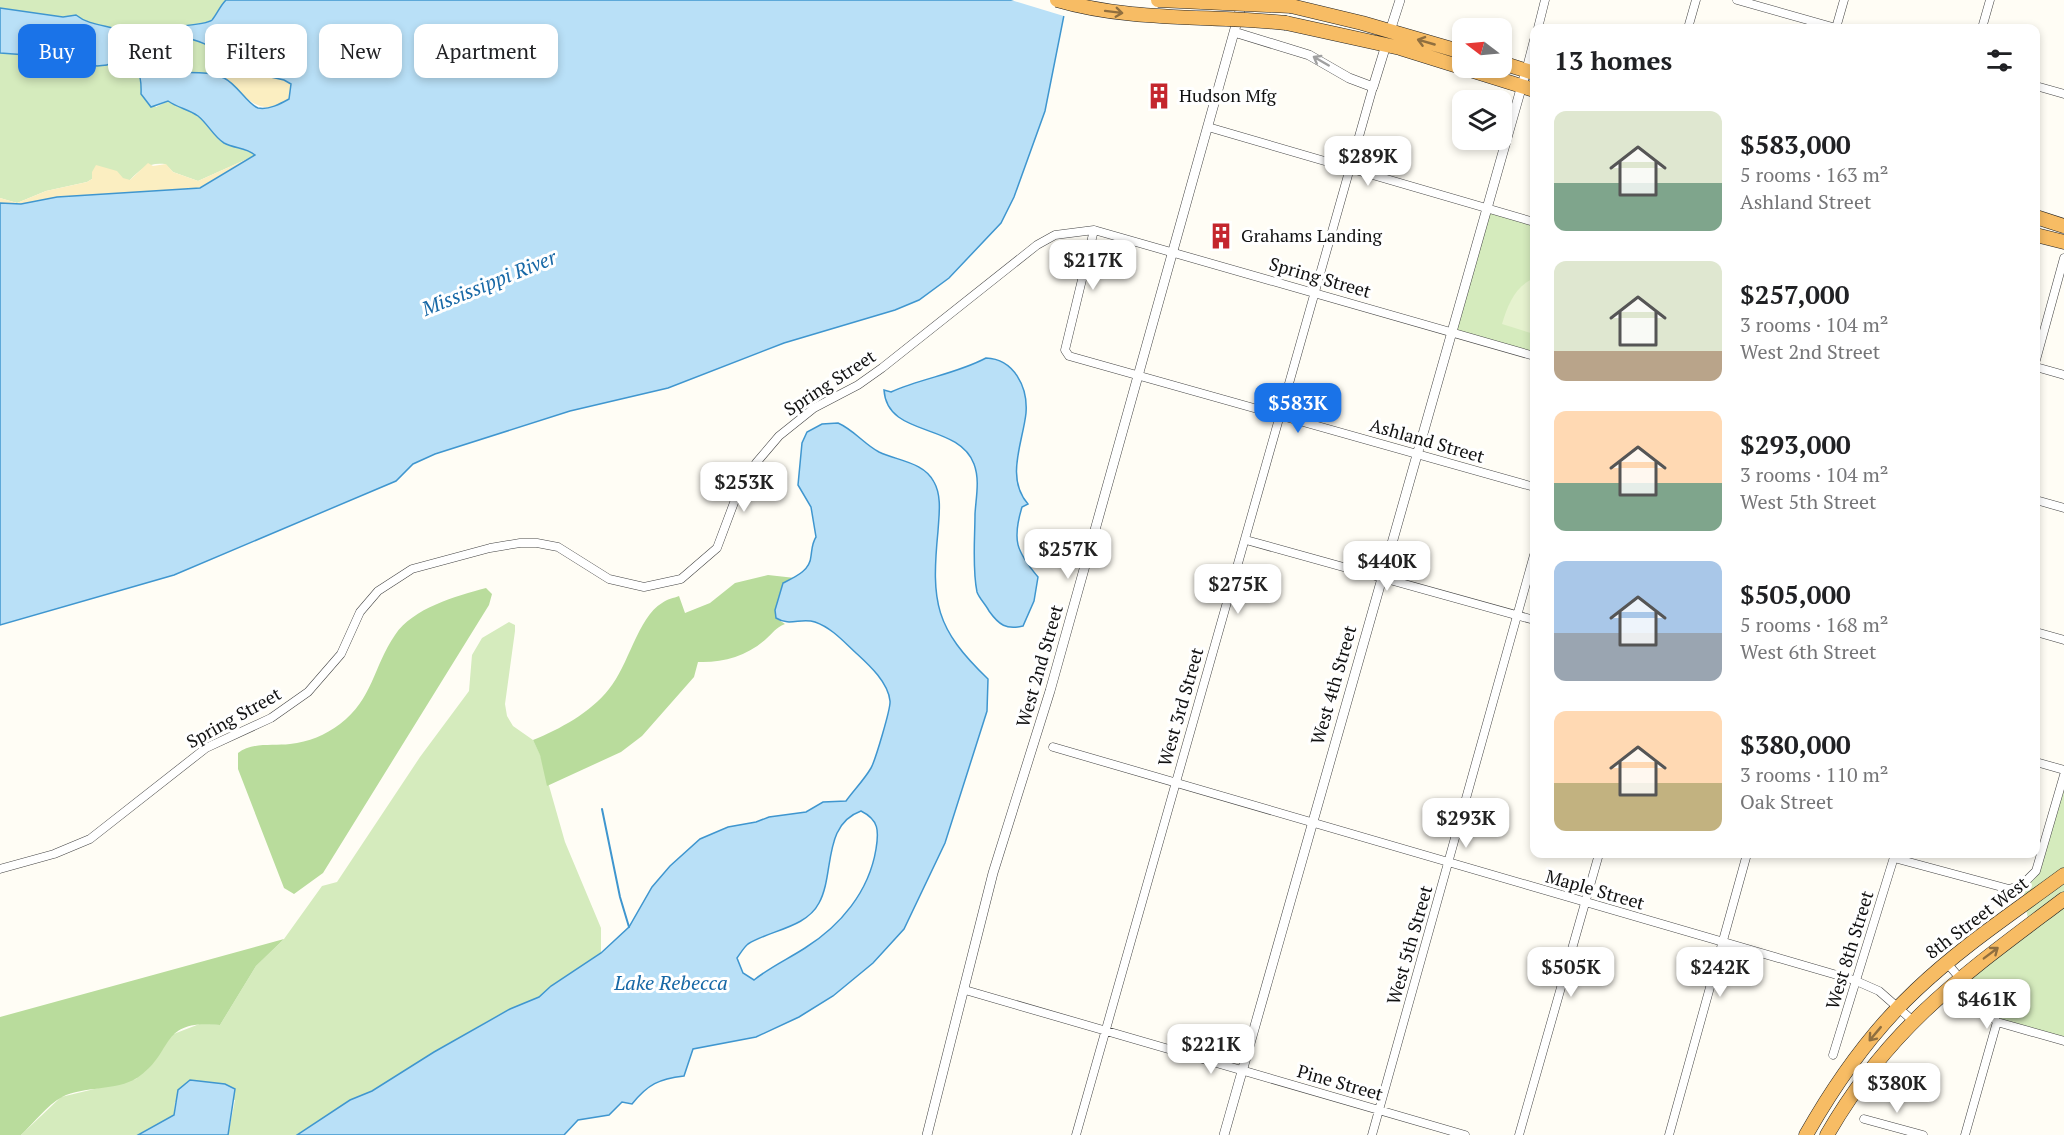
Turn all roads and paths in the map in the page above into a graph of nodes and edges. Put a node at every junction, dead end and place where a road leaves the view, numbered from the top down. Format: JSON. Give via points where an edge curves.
{"nodes":[{"id":1,"x":1057,"y":0,"type":"edge"},
{"id":2,"x":1158,"y":0,"type":"edge"},
{"id":3,"x":1243,"y":0,"type":"edge"},
{"id":4,"x":1400,"y":0,"type":"edge"},
{"id":5,"x":1545,"y":0,"type":"edge"},
{"id":6,"x":1696,"y":0,"type":"edge"},
{"id":7,"x":1737,"y":0,"type":"edge"},
{"id":8,"x":1844,"y":0,"type":"edge"},
{"id":9,"x":1990,"y":0,"type":"edge"},
{"id":10,"x":1539,"y":24,"type":"edge"},
{"id":11,"x":1689,"y":24,"type":"edge"},
{"id":12,"x":1822,"y":24,"type":"edge"},
{"id":13,"x":1837,"y":24,"type":"edge"},
{"id":14,"x":1983,"y":24,"type":"edge"},
{"id":15,"x":1390,"y":31,"type":"junction"},
{"id":16,"x":1234,"y":32,"type":"junction"},
{"id":17,"x":1386,"y":45,"type":"junction"},
{"id":18,"x":1452,"y":49,"type":"edge"},
{"id":19,"x":1512,"y":66,"type":"edge"},
{"id":20,"x":1530,"y":72,"type":"edge"},
{"id":21,"x":1373,"y":87,"type":"junction"},
{"id":22,"x":2040,"y":87,"type":"edge"},
{"id":23,"x":1528,"y":88,"type":"edge"},
{"id":24,"x":2064,"y":94,"type":"edge"},
{"id":25,"x":1208,"y":127,"type":"junction"},
{"id":26,"x":1350,"y":169,"type":"junction"},
{"id":27,"x":1486,"y":209,"type":"junction"},
{"id":28,"x":2040,"y":218,"type":"edge"},
{"id":29,"x":1530,"y":221,"type":"edge"},
{"id":30,"x":2064,"y":226,"type":"edge"},
{"id":31,"x":1094,"y":230,"type":"junction"},
{"id":32,"x":2040,"y":236,"type":"edge"},
{"id":33,"x":2064,"y":242,"type":"edge"},
{"id":34,"x":1174,"y":251,"type":"junction"},
{"id":35,"x":2064,"y":258,"type":"edge"},
{"id":36,"x":1315,"y":292,"type":"junction"},
{"id":37,"x":1452,"y":332,"type":"junction"},
{"id":38,"x":2040,"y":345,"type":"edge"},
{"id":39,"x":1530,"y":355,"type":"edge"},
{"id":40,"x":2040,"y":368,"type":"edge"},
{"id":41,"x":2064,"y":375,"type":"edge"},
{"id":42,"x":1139,"y":377,"type":"junction"},
{"id":43,"x":1279,"y":415,"type":"junction"},
{"id":44,"x":1417,"y":453,"type":"junction"},
{"id":45,"x":1530,"y":486,"type":"edge"},
{"id":46,"x":2040,"y":501,"type":"edge"},
{"id":47,"x":2064,"y":508,"type":"edge"},
{"id":48,"x":1246,"y":540,"type":"junction"},
{"id":49,"x":1530,"y":570,"type":"edge"},
{"id":50,"x":1382,"y":578,"type":"junction"},
{"id":51,"x":1518,"y":615,"type":"junction"},
{"id":52,"x":1530,"y":619,"type":"edge"},
{"id":53,"x":2040,"y":633,"type":"edge"},
{"id":54,"x":2064,"y":640,"type":"edge"},
{"id":55,"x":1053,"y":747,"type":"dead end"},
{"id":56,"x":2040,"y":763,"type":"edge"},
{"id":57,"x":2064,"y":770,"type":"edge"},
{"id":58,"x":2064,"y":775,"type":"edge"},
{"id":59,"x":1177,"y":783,"type":"junction"},
{"id":60,"x":1311,"y":823,"type":"junction"},
{"id":61,"x":2040,"y":857,"type":"edge"},
{"id":62,"x":1598,"y":858,"type":"edge"},
{"id":63,"x":1746,"y":858,"type":"edge"},
{"id":64,"x":1893,"y":858,"type":"edge"},
{"id":65,"x":1901,"y":858,"type":"edge"},
{"id":66,"x":2040,"y":858,"type":"edge"},
{"id":67,"x":1448,"y":863,"type":"junction"},
{"id":68,"x":0,"y":869,"type":"edge"},
{"id":69,"x":2064,"y":875,"type":"edge"},
{"id":70,"x":2064,"y":898,"type":"edge"},
{"id":71,"x":1585,"y":903,"type":"junction"},
{"id":72,"x":1722,"y":942,"type":"junction"},
{"id":73,"x":1947,"y":963,"type":"junction"},
{"id":74,"x":1959,"y":977,"type":"junction"},
{"id":75,"x":1854,"y":980,"type":"junction"},
{"id":76,"x":965,"y":990,"type":"junction"},
{"id":77,"x":1898,"y":1007,"type":"junction"},
{"id":78,"x":1912,"y":1020,"type":"junction"},
{"id":79,"x":1997,"y":1022,"type":"junction"},
{"id":80,"x":1106,"y":1031,"type":"junction"},
{"id":81,"x":2064,"y":1041,"type":"edge"},
{"id":82,"x":1833,"y":1055,"type":"dead end"},
{"id":83,"x":1242,"y":1070,"type":"junction"},
{"id":84,"x":1379,"y":1109,"type":"junction"},
{"id":85,"x":1864,"y":1119,"type":"dead end"},
{"id":86,"x":927,"y":1135,"type":"edge"},
{"id":87,"x":1076,"y":1135,"type":"edge"},
{"id":88,"x":1224,"y":1135,"type":"edge"},
{"id":89,"x":1372,"y":1135,"type":"edge"},
{"id":90,"x":1465,"y":1135,"type":"edge"},
{"id":91,"x":1519,"y":1135,"type":"edge"},
{"id":92,"x":1669,"y":1135,"type":"edge"},
{"id":93,"x":1806,"y":1135,"type":"edge"},
{"id":94,"x":1827,"y":1135,"type":"edge"},
{"id":95,"x":1923,"y":1135,"type":"edge"},
{"id":96,"x":1965,"y":1135,"type":"edge"}],
"edges":[{"from":1,"to":17,"type":"highway","one_way":true,"bridge":true,"via":[[1144,16],[1286,23]]},
{"from":2,"to":15,"type":"highway","bridge":true,"via":[[1290,6]]},
{"from":3,"to":16,"type":"street","name":"West 2nd Street"},
{"from":4,"to":15,"type":"street"},
{"from":5,"to":10,"type":"street"},
{"from":6,"to":11,"type":"street"},
{"from":7,"to":12,"type":"street"},
{"from":8,"to":13,"type":"street"},
{"from":9,"to":14,"type":"street"},
{"from":18,"to":15,"type":"highway","one_way":true},
{"from":21,"to":16,"type":"street","one_way":true,"via":[[1310,55]]},
{"from":16,"to":25,"type":"street","name":"West 2nd Street"},
{"from":17,"to":21,"type":"street","name":"West 3rd Street"},
{"from":17,"to":23,"type":"highway"},
{"from":19,"to":20,"type":"highway"},
{"from":20,"to":23,"type":"street","name":"West 4th Street"},
{"from":21,"to":26,"type":"street","name":"West 3rd Street"},
{"from":22,"to":24,"type":"street"},
{"from":23,"to":27,"type":"street","name":"West 4th Street"},
{"from":25,"to":26,"type":"street"},
{"from":25,"to":34,"type":"street","name":"West 2nd Street"},
{"from":26,"to":27,"type":"street"},
{"from":26,"to":36,"type":"street","name":"West 3rd Street"},
{"from":27,"to":29,"type":"street"},
{"from":27,"to":37,"type":"street","name":"West 4th Street"},
{"from":28,"to":30,"type":"highway"},
{"from":31,"to":34,"type":"street","name":"Spring Street"},
{"from":31,"to":42,"type":"street","name":"Ashland Street","via":[[1065,350],[1069,356]]},
{"from":31,"to":68,"type":"street","name":"Spring Street","via":[[1055,235],[1038,246],[882,368],[814,408],[779,436],[738,492],[717,548],[681,579],[644,587],[609,579],[558,547],[528,543],[490,548],[412,569],[378,591],[360,612],[341,654],[308,692],[271,718],[206,747],[90,839]]},
{"from":32,"to":33,"type":"highway"},
{"from":34,"to":36,"type":"street","name":"Spring Street"},
{"from":34,"to":42,"type":"street","name":"West 2nd Street"},
{"from":35,"to":38,"type":"street"},
{"from":36,"to":37,"type":"street","name":"Spring Street"},
{"from":36,"to":43,"type":"street","name":"West 3rd Street"},
{"from":37,"to":39,"type":"street","name":"Spring Street"},
{"from":37,"to":44,"type":"street","name":"West 4th Street"},
{"from":40,"to":41,"type":"street"},
{"from":42,"to":43,"type":"street","name":"Ashland Street"},
{"from":42,"to":76,"type":"street","name":"West 2nd Street","via":[[1054,680],[993,873]]},
{"from":43,"to":44,"type":"street","name":"Ashland Street"},
{"from":43,"to":48,"type":"street","name":"West 3rd Street"},
{"from":44,"to":45,"type":"street","name":"Ashland Street"},
{"from":44,"to":50,"type":"street","name":"West 4th Street"},
{"from":46,"to":47,"type":"street"},
{"from":48,"to":50,"type":"street"},
{"from":48,"to":59,"type":"street","name":"West 3rd Street"},
{"from":49,"to":51,"type":"street","name":"West 5th Street"},
{"from":50,"to":51,"type":"street"},
{"from":50,"to":60,"type":"street","name":"West 4th Street"},
{"from":51,"to":52,"type":"street"},
{"from":51,"to":67,"type":"street","name":"West 5th Street"},
{"from":53,"to":54,"type":"street"},
{"from":55,"to":59,"type":"street","name":"Maple Street"},
{"from":56,"to":57,"type":"street"},
{"from":58,"to":61,"type":"street"},
{"from":59,"to":60,"type":"street","name":"Maple Street"},
{"from":59,"to":80,"type":"street","name":"West 3rd Street"},
{"from":60,"to":67,"type":"street","name":"Maple Street"},
{"from":60,"to":83,"type":"street","name":"West 4th Street"},
{"from":62,"to":71,"type":"street"},
{"from":63,"to":72,"type":"street"},
{"from":64,"to":75,"type":"street","name":"West 8th Street","via":[[1862,966]]},
{"from":65,"to":66,"type":"street","via":[[2009,889],[2022,885],[2036,871]]},
{"from":67,"to":71,"type":"street","name":"Maple Street"},
{"from":67,"to":84,"type":"street","name":"West 5th Street"},
{"from":69,"to":73,"type":"highway","name":"8th Street West"},
{"from":74,"to":70,"type":"highway","name":"8th Street West","one_way":true},
{"from":71,"to":72,"type":"street","name":"Maple Street"},
{"from":71,"to":91,"type":"street"},
{"from":72,"to":75,"type":"street","name":"Maple Street"},
{"from":72,"to":92,"type":"street"},
{"from":73,"to":74,"type":"street"},
{"from":73,"to":77,"type":"highway","name":"8th Street West"},
{"from":74,"to":78,"type":"highway","name":"8th Street West"},
{"from":74,"to":79,"type":"street"},
{"from":75,"to":77,"type":"street","name":"Maple Street","via":[[1879,991]]},
{"from":75,"to":82,"type":"street","name":"West 8th Street"},
{"from":76,"to":80,"type":"street","name":"Pine Street"},
{"from":76,"to":86,"type":"street","name":"West 2nd Street"},
{"from":77,"to":78,"type":"street","name":"Maple Street"},
{"from":77,"to":93,"type":"highway","name":"8th Street West","one_way":true,"via":[[1852,1061]]},
{"from":78,"to":94,"type":"highway","name":"8th Street West","via":[[1849,1097]]},
{"from":79,"to":81,"type":"street"},
{"from":79,"to":96,"type":"street"},
{"from":80,"to":83,"type":"street","name":"Pine Street"},
{"from":80,"to":87,"type":"street","name":"West 3rd Street"},
{"from":83,"to":84,"type":"street","name":"Pine Street"},
{"from":83,"to":88,"type":"street","name":"West 4th Street"},
{"from":84,"to":89,"type":"street","name":"West 5th Street"},
{"from":84,"to":90,"type":"street","name":"Pine Street"},
{"from":85,"to":95,"type":"street"}]}
